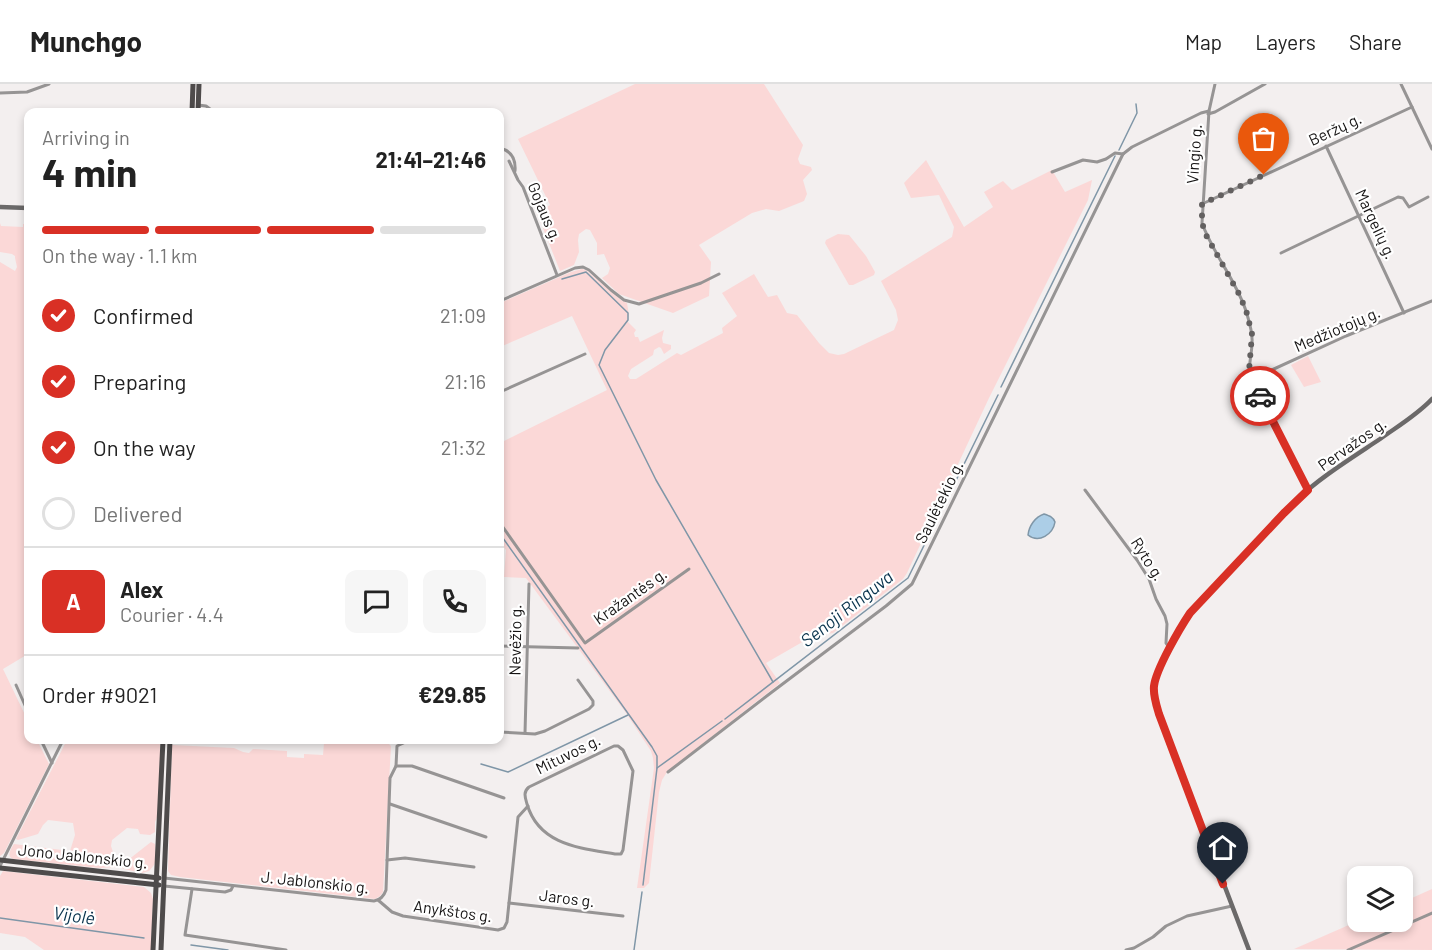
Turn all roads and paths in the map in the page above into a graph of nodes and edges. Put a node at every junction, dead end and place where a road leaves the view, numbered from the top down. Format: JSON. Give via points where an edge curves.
{"nodes":[{"id":1,"x":48,"y":84,"type":"edge"},
{"id":2,"x":193,"y":84,"type":"edge"},
{"id":3,"x":200,"y":84,"type":"edge"},
{"id":4,"x":1215,"y":84,"type":"edge"},
{"id":5,"x":1265,"y":84,"type":"edge"},
{"id":6,"x":1401,"y":84,"type":"edge"},
{"id":7,"x":0,"y":93,"type":"edge"},
{"id":8,"x":197,"y":101,"type":"junction"},
{"id":9,"x":1412,"y":107,"type":"junction"},
{"id":10,"x":194,"y":108,"type":"edge"},
{"id":11,"x":198,"y":108,"type":"edge"},
{"id":12,"x":209,"y":108,"type":"edge"},
{"id":13,"x":1208,"y":113,"type":"junction"},
{"id":14,"x":1326,"y":146,"type":"junction"},
{"id":15,"x":1432,"y":149,"type":"edge"},
{"id":16,"x":504,"y":150,"type":"edge"},
{"id":17,"x":1123,"y":154,"type":"junction"},
{"id":18,"x":509,"y":160,"type":"dead end"},
{"id":19,"x":1052,"y":172,"type":"dead end"},
{"id":20,"x":515,"y":173,"type":"junction"},
{"id":21,"x":1428,"y":197,"type":"dead end"},
{"id":22,"x":1202,"y":204,"type":"junction"},
{"id":23,"x":0,"y":207,"type":"edge"},
{"id":24,"x":24,"y":208,"type":"edge"},
{"id":25,"x":1359,"y":215,"type":"junction"},
{"id":26,"x":1281,"y":253,"type":"dead end"},
{"id":27,"x":557,"y":274,"type":"junction"},
{"id":28,"x":719,"y":274,"type":"dead end"},
{"id":29,"x":504,"y":299,"type":"edge"},
{"id":30,"x":1432,"y":301,"type":"edge"},
{"id":31,"x":1404,"y":313,"type":"junction"},
{"id":32,"x":585,"y":354,"type":"dead end"},
{"id":33,"x":1252,"y":379,"type":"junction"},
{"id":34,"x":504,"y":390,"type":"edge"},
{"id":35,"x":1432,"y":399,"type":"edge"},
{"id":36,"x":1085,"y":490,"type":"dead end"},
{"id":37,"x":1308,"y":490,"type":"junction"},
{"id":38,"x":504,"y":529,"type":"edge"},
{"id":39,"x":689,"y":568,"type":"dead end"},
{"id":40,"x":529,"y":584,"type":"dead end"},
{"id":41,"x":504,"y":646,"type":"edge"},
{"id":42,"x":527,"y":647,"type":"junction"},
{"id":43,"x":578,"y":648,"type":"dead end"},
{"id":44,"x":1171,"y":648,"type":"junction"},
{"id":45,"x":578,"y":680,"type":"dead end"},
{"id":46,"x":16,"y":685,"type":"dead end"},
{"id":47,"x":24,"y":703,"type":"edge"},
{"id":48,"x":504,"y":732,"type":"edge"},
{"id":49,"x":525,"y":733,"type":"junction"},
{"id":50,"x":43,"y":744,"type":"edge"},
{"id":51,"x":61,"y":744,"type":"edge"},
{"id":52,"x":163,"y":744,"type":"edge"},
{"id":53,"x":169,"y":744,"type":"edge"},
{"id":54,"x":401,"y":744,"type":"edge"},
{"id":55,"x":52,"y":763,"type":"junction"},
{"id":56,"x":396,"y":766,"type":"junction"},
{"id":57,"x":165,"y":770,"type":"junction"},
{"id":58,"x":668,"y":772,"type":"dead end"},
{"id":59,"x":504,"y":798,"type":"dead end"},
{"id":60,"x":390,"y":804,"type":"junction"},
{"id":61,"x":528,"y":806,"type":"junction"},
{"id":62,"x":162,"y":837,"type":"junction"},
{"id":63,"x":486,"y":837,"type":"dead end"},
{"id":64,"x":387,"y":860,"type":"junction"},
{"id":65,"x":1,"y":863,"type":"edge"},
{"id":66,"x":474,"y":867,"type":"dead end"},
{"id":67,"x":157,"y":877,"type":"junction"},
{"id":68,"x":164,"y":878,"type":"junction"},
{"id":69,"x":156,"y":885,"type":"junction"},
{"id":70,"x":164,"y":886,"type":"junction"},
{"id":71,"x":233,"y":886,"type":"junction"},
{"id":72,"x":192,"y":889,"type":"junction"},
{"id":73,"x":378,"y":900,"type":"junction"},
{"id":74,"x":509,"y":903,"type":"junction"},
{"id":75,"x":1232,"y":906,"type":"junction"},
{"id":76,"x":1432,"y":913,"type":"edge"},
{"id":77,"x":623,"y":916,"type":"dead end"},
{"id":78,"x":153,"y":950,"type":"edge"},
{"id":79,"x":161,"y":950,"type":"edge"},
{"id":80,"x":286,"y":950,"type":"edge"},
{"id":81,"x":1126,"y":950,"type":"edge"},
{"id":82,"x":1249,"y":950,"type":"edge"},
{"id":83,"x":1348,"y":950,"type":"edge"}],
"edges":[{"from":1,"to":7,"type":"street","via":[[27,92]]},
{"from":2,"to":8,"type":"main road"},
{"from":3,"to":8,"type":"main road"},
{"from":4,"to":13,"type":"street","name":"Vingio g."},
{"from":5,"to":13,"type":"street"},
{"from":6,"to":9,"type":"street"},
{"from":8,"to":10,"type":"main road"},
{"from":8,"to":11,"type":"main road"},
{"from":8,"to":12,"type":"street"},
{"from":9,"to":14,"type":"street","name":"Beržų g."},
{"from":9,"to":15,"type":"street"},
{"from":13,"to":17,"type":"street","via":[[1201,113]]},
{"from":13,"to":22,"type":"street","name":"Vingio g."},
{"from":14,"to":22,"type":"street","name":"Beržų g."},
{"from":14,"to":25,"type":"street","name":"Margelių g."},
{"from":16,"to":20,"type":"street","via":[[512,155]]},
{"from":17,"to":19,"type":"street","via":[[1115,153],[1097,162],[1083,160]]},
{"from":17,"to":58,"type":"street","name":"Saulėtekio g.","via":[[912,584]]},
{"from":18,"to":20,"type":"street","name":"Gojaus g."},
{"from":20,"to":27,"type":"street","name":"Gojaus g."},
{"from":21,"to":25,"type":"street","via":[[1409,207],[1398,197]]},
{"from":22,"to":33,"type":"street","name":"Vingio g.","via":[[1206,235],[1246,310],[1252,334]]},
{"from":23,"to":24,"type":"main road"},
{"from":25,"to":26,"type":"street"},
{"from":25,"to":31,"type":"street","name":"Margelių g."},
{"from":27,"to":28,"type":"street","via":[[586,268],[624,300],[639,304]]},
{"from":27,"to":29,"type":"street"},
{"from":30,"to":31,"type":"street","name":"Medžiotojų g."},
{"from":31,"to":33,"type":"street","name":"Medžiotojų g."},
{"from":32,"to":34,"type":"street"},
{"from":33,"to":37,"type":"street","name":"Vingio g."},
{"from":35,"to":37,"type":"main road","name":"Pervažos g."},
{"from":36,"to":44,"type":"street","name":"Ryto g.","via":[[1145,572],[1165,616],[1166,643]]},
{"from":37,"to":44,"type":"main road","name":"Pervažos g.","via":[[1194,609]]},
{"from":38,"to":39,"type":"street","name":"Kražantės g.","via":[[585,643]]},
{"from":40,"to":42,"type":"street","name":"Nevėžio g."},
{"from":41,"to":42,"type":"street"},
{"from":42,"to":43,"type":"street"},
{"from":42,"to":49,"type":"street","name":"Nevėžio g."},
{"from":44,"to":75,"type":"main road","name":"Pervažos g.","via":[[1155,680],[1155,702]]},
{"from":45,"to":49,"type":"street","via":[[593,701],[589,709],[545,731]]},
{"from":46,"to":47,"type":"street"},
{"from":48,"to":49,"type":"street"},
{"from":50,"to":55,"type":"street"},
{"from":51,"to":55,"type":"street"},
{"from":52,"to":57,"type":"main road"},
{"from":53,"to":57,"type":"main road"},
{"from":54,"to":56,"type":"street","via":[[397,746]]},
{"from":55,"to":65,"type":"street"},
{"from":56,"to":59,"type":"street","via":[[412,766]]},
{"from":56,"to":60,"type":"street","name":"J. Jablonskio g.","via":[[390,778]]},
{"from":57,"to":62,"type":"main road"},
{"from":60,"to":63,"type":"street"},
{"from":60,"to":64,"type":"street","name":"J. Jablonskio g."},
{"from":61,"to":61,"type":"street","name":"Mituvos g.","via":[[525,790],[529,787],[614,746],[623,750],[633,771],[621,854],[555,840],[541,828]]},
{"from":61,"to":74,"type":"street","via":[[518,817]]},
{"from":62,"to":67,"type":"main road"},
{"from":62,"to":68,"type":"main road"},
{"from":64,"to":66,"type":"street","via":[[405,858]]},
{"from":64,"to":73,"type":"street","name":"J. Jablonskio g.","via":[[386,890]]},
{"from":65,"to":67,"type":"main road","name":"Jono Jablonskio g."},
{"from":65,"to":69,"type":"main road","name":"Jono Jablonskio g."},
{"from":67,"to":68,"type":"main road","name":"Jono Jablonskio g."},
{"from":67,"to":69,"type":"main road"},
{"from":68,"to":70,"type":"main road"},
{"from":68,"to":71,"type":"street","name":"J. Jablonskio g."},
{"from":69,"to":70,"type":"main road","name":"Jono Jablonskio g."},
{"from":69,"to":78,"type":"main road"},
{"from":70,"to":72,"type":"street","name":"J. Jablonskio g."},
{"from":70,"to":79,"type":"main road"},
{"from":71,"to":72,"type":"street","name":"J. Jablonskio g.","via":[[229,892]]},
{"from":71,"to":73,"type":"street","name":"J. Jablonskio g."},
{"from":72,"to":80,"type":"street","via":[[185,935]]},
{"from":73,"to":74,"type":"street","name":"Anykštos g.","via":[[403,916],[498,930],[507,922]]},
{"from":74,"to":77,"type":"street","name":"Jaros g."},
{"from":75,"to":81,"type":"street","via":[[1187,916]]},
{"from":75,"to":82,"type":"main road","name":"Pervažos g."},
{"from":76,"to":83,"type":"street"}]}
